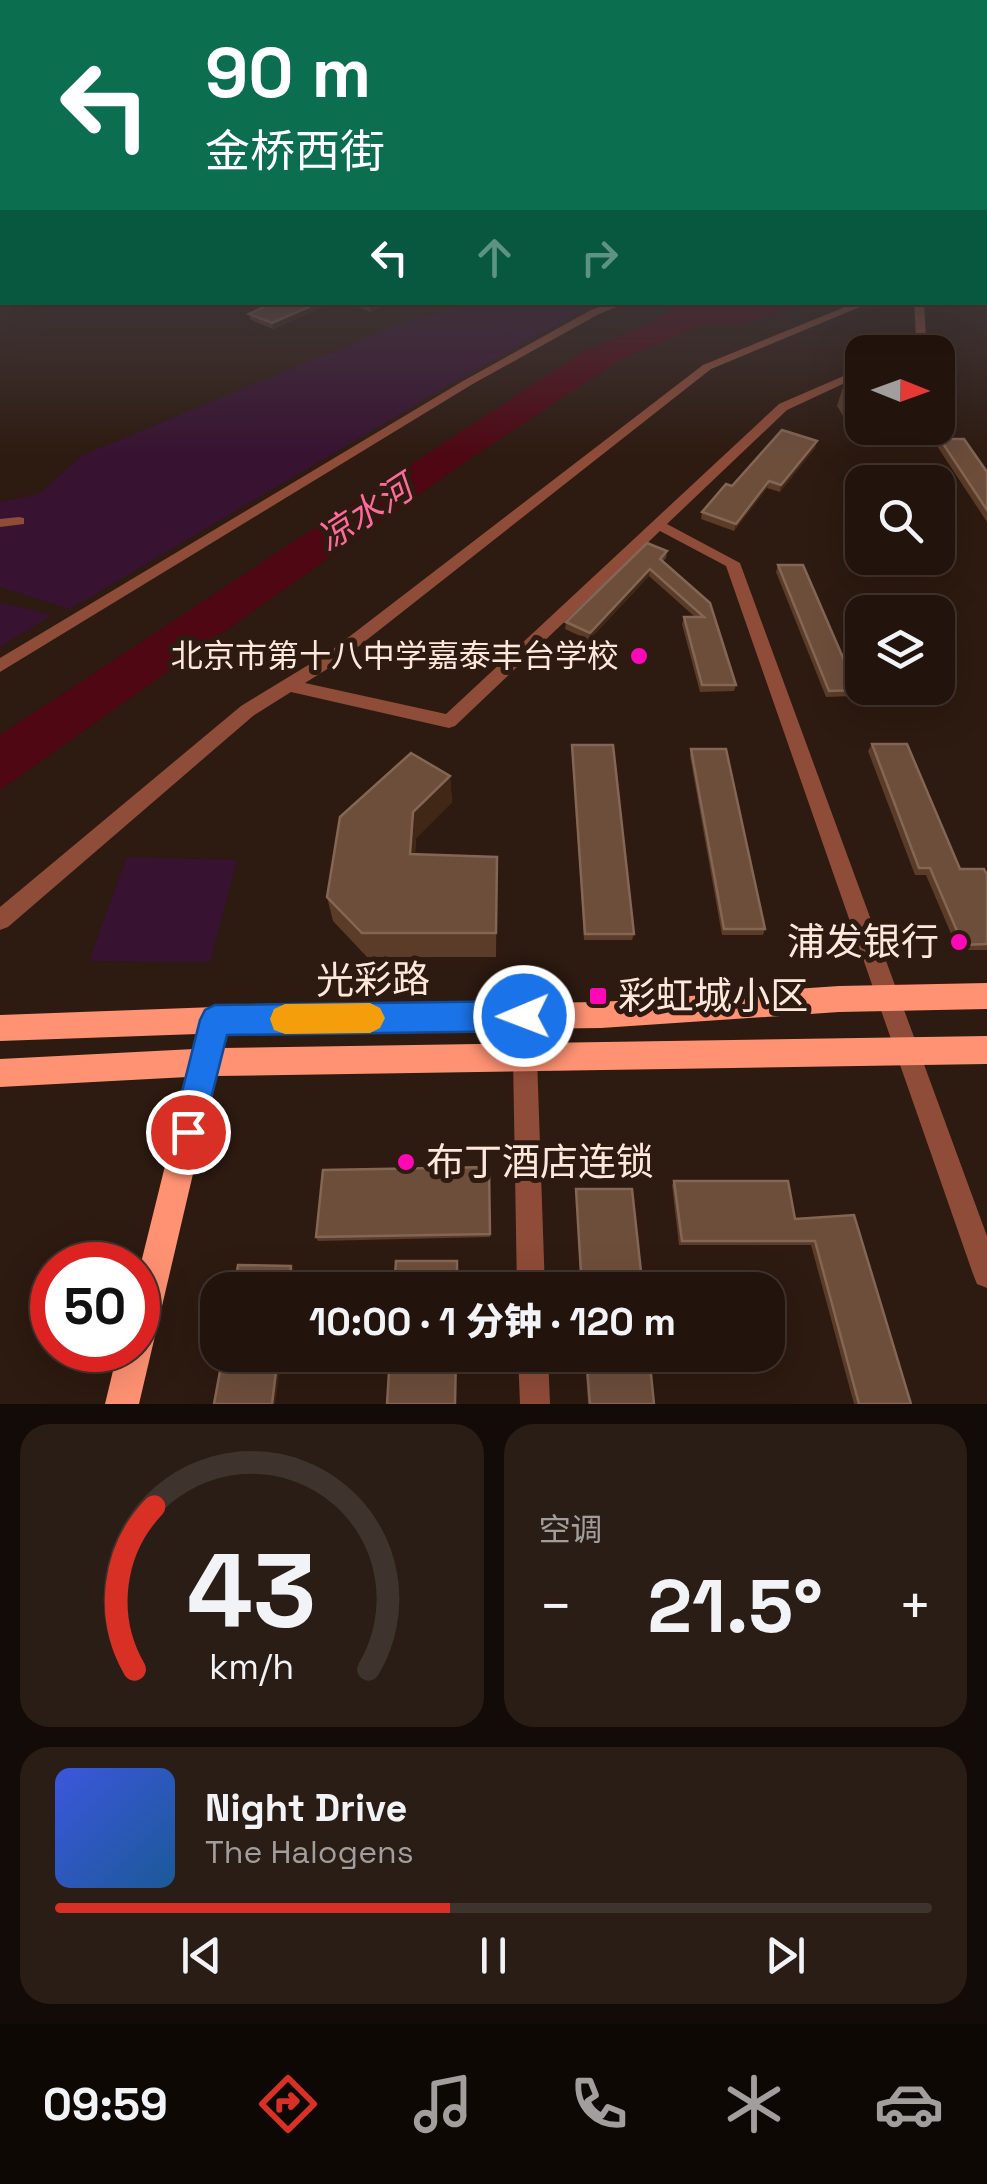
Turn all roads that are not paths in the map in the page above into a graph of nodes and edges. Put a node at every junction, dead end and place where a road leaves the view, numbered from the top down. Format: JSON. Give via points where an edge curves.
{"nodes":[{"id":1,"x":565,"y":329,"type":"edge"},
{"id":2,"x":802,"y":329,"type":"edge"},
{"id":3,"x":845,"y":379,"type":"edge"},
{"id":4,"x":18,"y":521,"type":"dead end"},
{"id":5,"x":0,"y":523,"type":"edge"},
{"id":6,"x":657,"y":524,"type":"junction"},
{"id":7,"x":0,"y":666,"type":"edge"},
{"id":8,"x":288,"y":686,"type":"junction"},
{"id":9,"x":0,"y":920,"type":"edge"},
{"id":10,"x":987,"y":996,"type":"edge"},
{"id":11,"x":888,"y":997,"type":"junction"},
{"id":12,"x":215,"y":1020,"type":"junction"},
{"id":13,"x":0,"y":1028,"type":"edge"},
{"id":14,"x":907,"y":1050,"type":"junction"},
{"id":15,"x":987,"y":1050,"type":"edge"},
{"id":16,"x":525,"y":1057,"type":"junction"},
{"id":17,"x":206,"y":1062,"type":"junction"},
{"id":18,"x":0,"y":1073,"type":"edge"},
{"id":19,"x":160,"y":1250,"type":"edge"},
{"id":20,"x":531,"y":1272,"type":"edge"},
{"id":21,"x":987,"y":1274,"type":"edge"},
{"id":22,"x":130,"y":1372,"type":"edge"},
{"id":23,"x":533,"y":1372,"type":"edge"},
{"id":24,"x":122,"y":1404,"type":"edge"},
{"id":25,"x":534,"y":1404,"type":"edge"}],
"edges":[{"from":1,"to":7,"type":"street"},
{"from":2,"to":8,"type":"street","via":[[707,367]]},
{"from":3,"to":6,"type":"street","via":[[783,408]]},
{"from":4,"to":5,"type":"street"},
{"from":6,"to":8,"type":"street","via":[[449,720]]},
{"from":6,"to":11,"type":"street","via":[[733,563]]},
{"from":8,"to":9,"type":"street","via":[[246,710]]},
{"from":10,"to":11,"type":"main road","name":"光彩路"},
{"from":11,"to":12,"type":"main road","name":"光彩路","via":[[601,1015]]},
{"from":11,"to":14,"type":"street"},
{"from":12,"to":13,"type":"main road","name":"光彩路"},
{"from":12,"to":17,"type":"main road"},
{"from":14,"to":15,"type":"main road"},
{"from":14,"to":16,"type":"main road"},
{"from":14,"to":21,"type":"street"},
{"from":16,"to":17,"type":"main road"},
{"from":16,"to":20,"type":"street"},
{"from":17,"to":18,"type":"main road"},
{"from":17,"to":19,"type":"main road"},
{"from":22,"to":24,"type":"main road"},
{"from":23,"to":25,"type":"street"}]}
